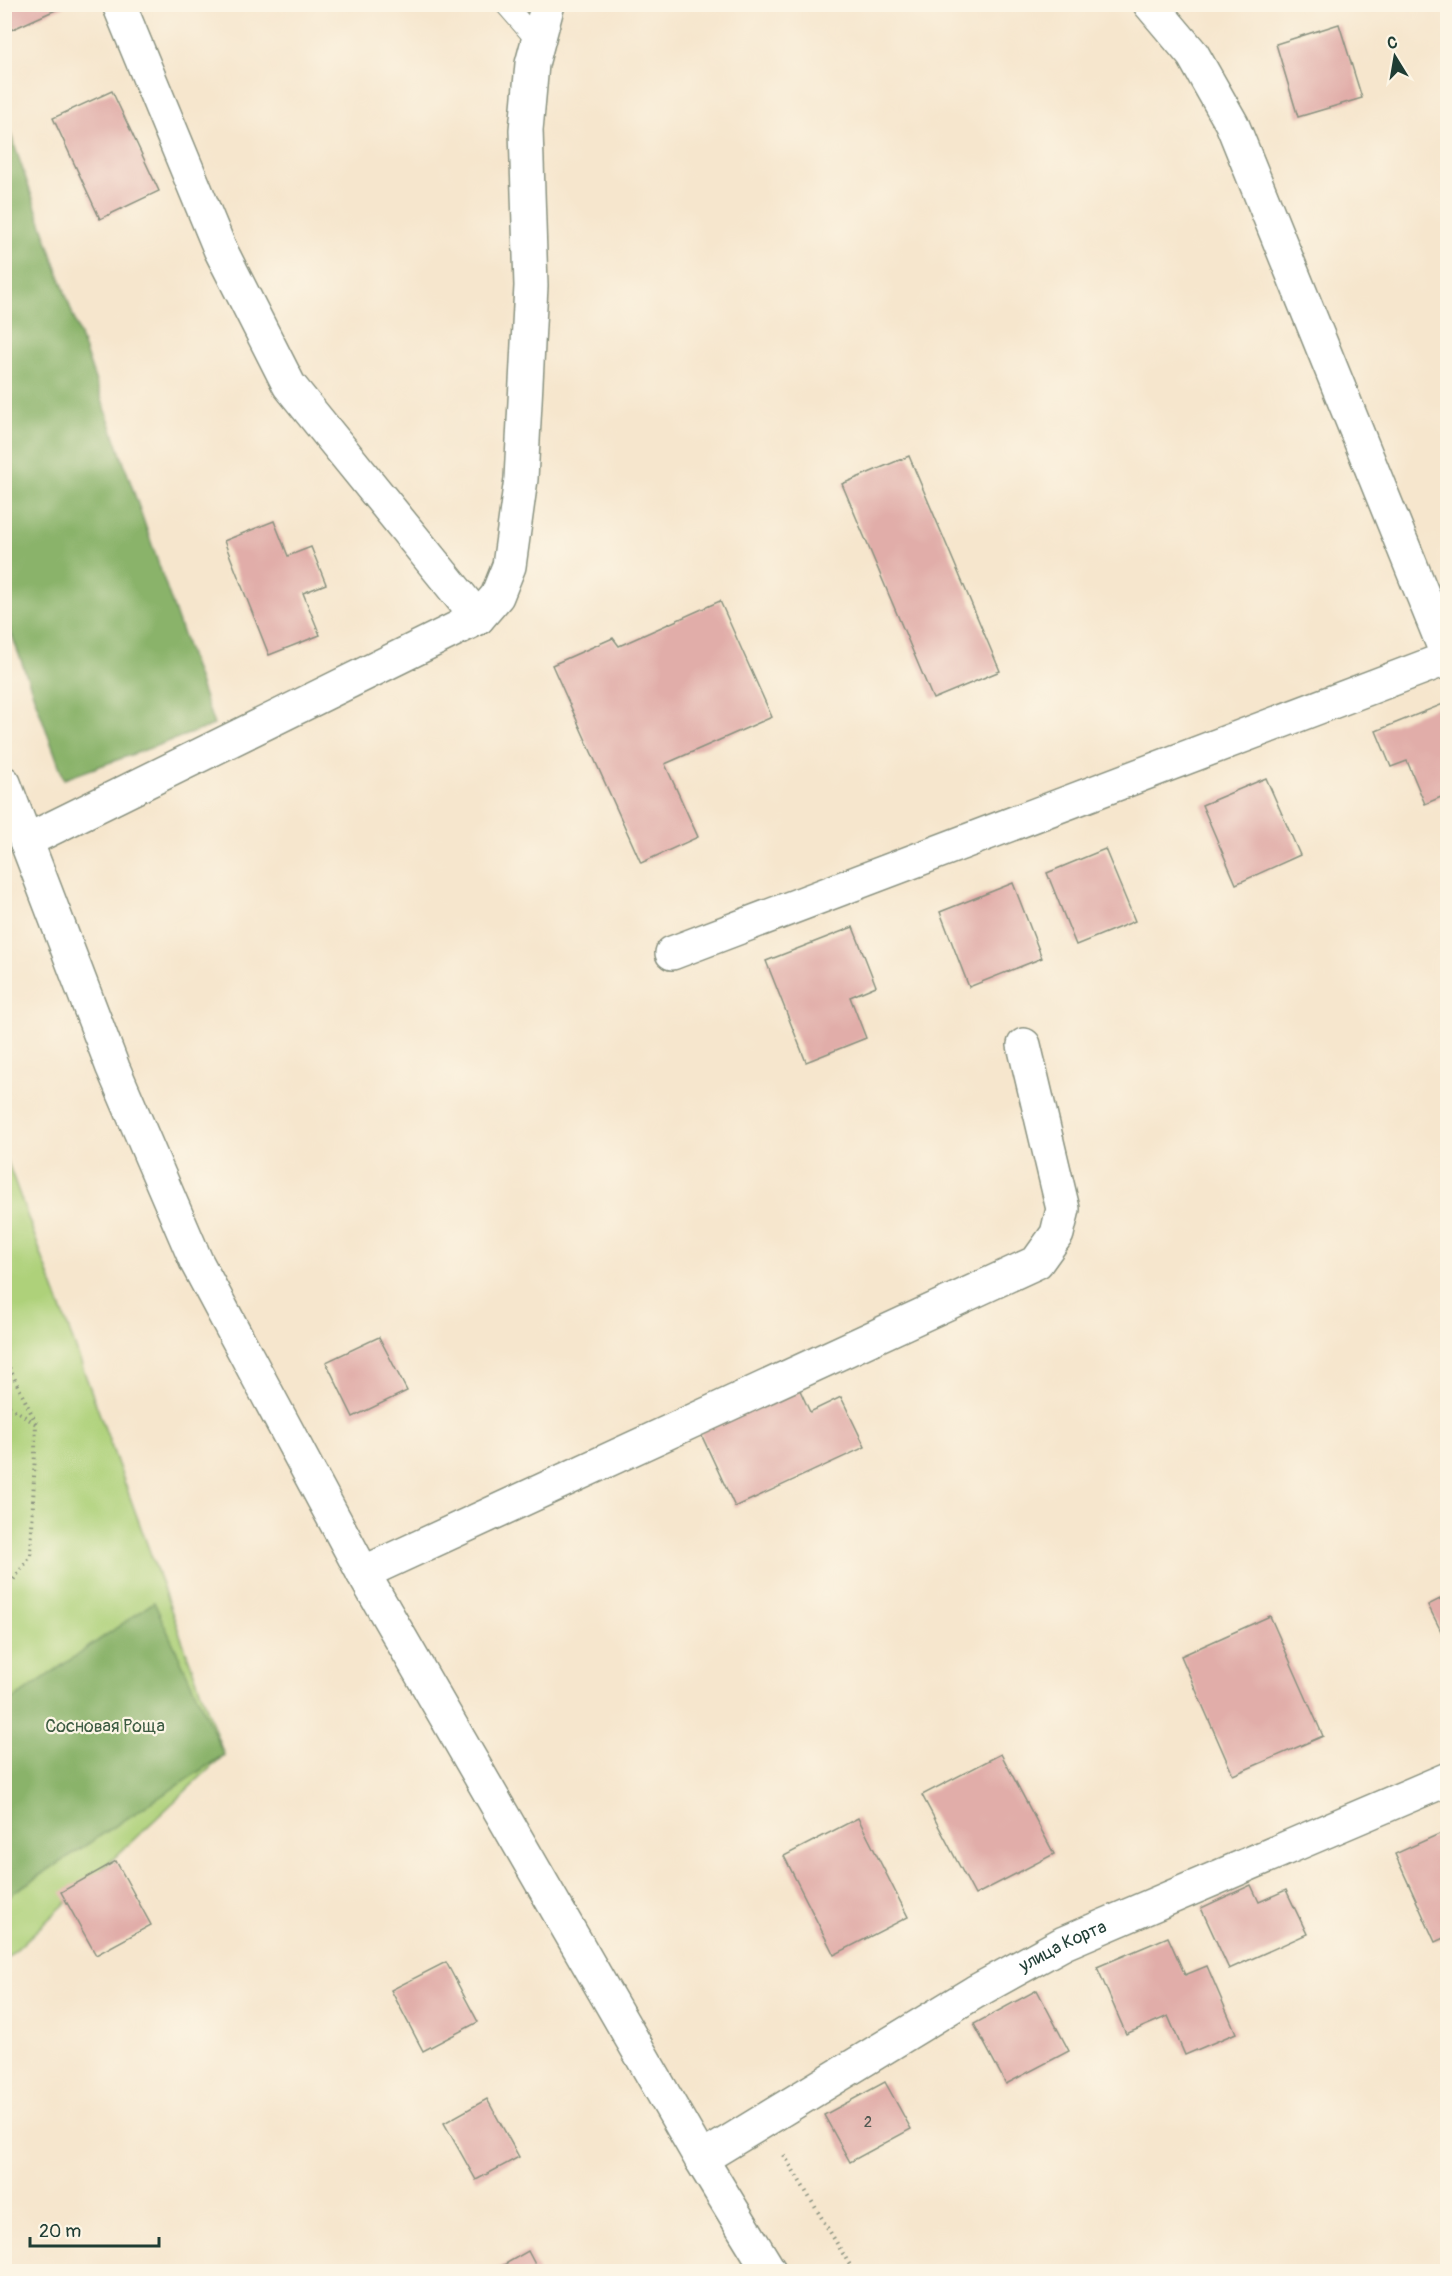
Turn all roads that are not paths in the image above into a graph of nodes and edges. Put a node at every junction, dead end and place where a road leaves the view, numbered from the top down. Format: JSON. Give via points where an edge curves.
{"nodes":[{"id":1,"x":505,"y":4,"type":"edge"},
{"id":2,"x":548,"y":4,"type":"edge"},
{"id":3,"x":1150,"y":4,"type":"edge"},
{"id":4,"x":120,"y":7,"type":"dead end"},
{"id":5,"x":538,"y":42,"type":"junction"},
{"id":6,"x":478,"y":618,"type":"junction"},
{"id":7,"x":1448,"y":658,"type":"edge"},
{"id":8,"x":4,"y":783,"type":"edge"},
{"id":9,"x":26,"y":841,"type":"junction"},
{"id":10,"x":672,"y":953,"type":"dead end"},
{"id":11,"x":1024,"y":1045,"type":"dead end"},
{"id":12,"x":363,"y":1573,"type":"junction"},
{"id":13,"x":1448,"y":1779,"type":"edge"},
{"id":14,"x":701,"y":2158,"type":"junction"},
{"id":15,"x":770,"y":2271,"type":"edge"}],
"edges":[{"from":1,"to":5,"type":"lane"},
{"from":2,"to":5,"type":"street"},
{"from":3,"to":7,"type":"street","via":[[1193,55],[1232,124]]},
{"from":4,"to":6,"type":"street","via":[[220,249],[290,385]]},
{"from":5,"to":6,"type":"street","via":[[526,130],[531,286],[521,479],[509,566],[497,596]]},
{"from":6,"to":9,"type":"street"},
{"from":7,"to":10,"type":"street"},
{"from":8,"to":9,"type":"street"},
{"from":9,"to":12,"type":"street","via":[[113,1068],[196,1261]]},
{"from":11,"to":12,"type":"street","via":[[1063,1209],[1057,1234],[1037,1262]]},
{"from":12,"to":14,"type":"street"},
{"from":13,"to":14,"type":"street","name":"улица Корта","via":[[1064,1943],[975,1992]]},
{"from":14,"to":15,"type":"street"}]}
